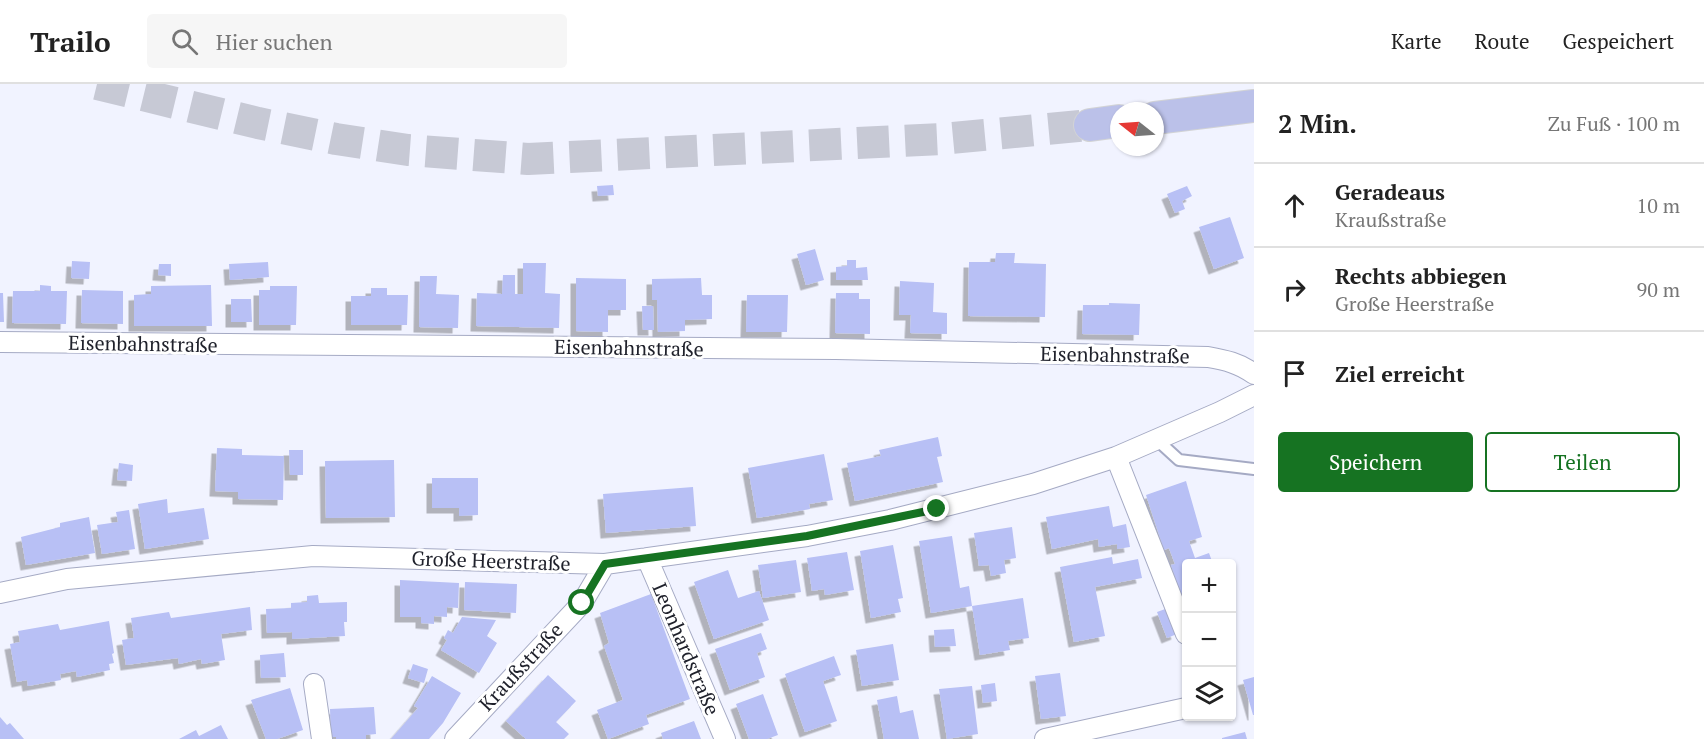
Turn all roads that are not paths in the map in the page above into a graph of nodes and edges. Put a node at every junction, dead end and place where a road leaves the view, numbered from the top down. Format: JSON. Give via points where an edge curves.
{"nodes":[{"id":1,"x":1254,"y":106,"type":"edge"},
{"id":2,"x":1164,"y":117,"type":"edge"},
{"id":3,"x":0,"y":342,"type":"edge"},
{"id":4,"x":1254,"y":374,"type":"edge"},
{"id":5,"x":1254,"y":395,"type":"edge"},
{"id":6,"x":1156,"y":440,"type":"junction"},
{"id":7,"x":1116,"y":457,"type":"junction"},
{"id":8,"x":1254,"y":469,"type":"edge"},
{"id":9,"x":647,"y":558,"type":"junction"},
{"id":10,"x":605,"y":564,"type":"junction"},
{"id":11,"x":0,"y":594,"type":"edge"},
{"id":12,"x":1182,"y":624,"type":"edge"},
{"id":13,"x":314,"y":684,"type":"dead end"},
{"id":14,"x":1182,"y":709,"type":"edge"},
{"id":15,"x":322,"y":739,"type":"edge"},
{"id":16,"x":455,"y":739,"type":"edge"},
{"id":17,"x":725,"y":739,"type":"edge"},
{"id":18,"x":1046,"y":739,"type":"edge"}],
"edges":[{"from":1,"to":2,"type":"main road"},
{"from":3,"to":4,"type":"street","name":"Eisenbahnstraße","via":[[836,349],[1208,357],[1229,360]]},
{"from":5,"to":6,"type":"street","name":"Große Heerstraße"},
{"from":6,"to":7,"type":"street","name":"Große Heerstraße"},
{"from":6,"to":8,"type":"lane","via":[[1179,460]]},
{"from":7,"to":9,"type":"street","name":"Große Heerstraße","via":[[1033,484],[890,520]]},
{"from":7,"to":12,"type":"street"},
{"from":9,"to":10,"type":"street","name":"Große Heerstraße"},
{"from":9,"to":17,"type":"street","name":"Leonhardstraße"},
{"from":10,"to":11,"type":"street","name":"Große Heerstraße","via":[[313,556],[67,579]]},
{"from":10,"to":16,"type":"street","name":"Kraußstraße","via":[[582,603]]},
{"from":13,"to":15,"type":"street"},
{"from":14,"to":18,"type":"street"}]}
